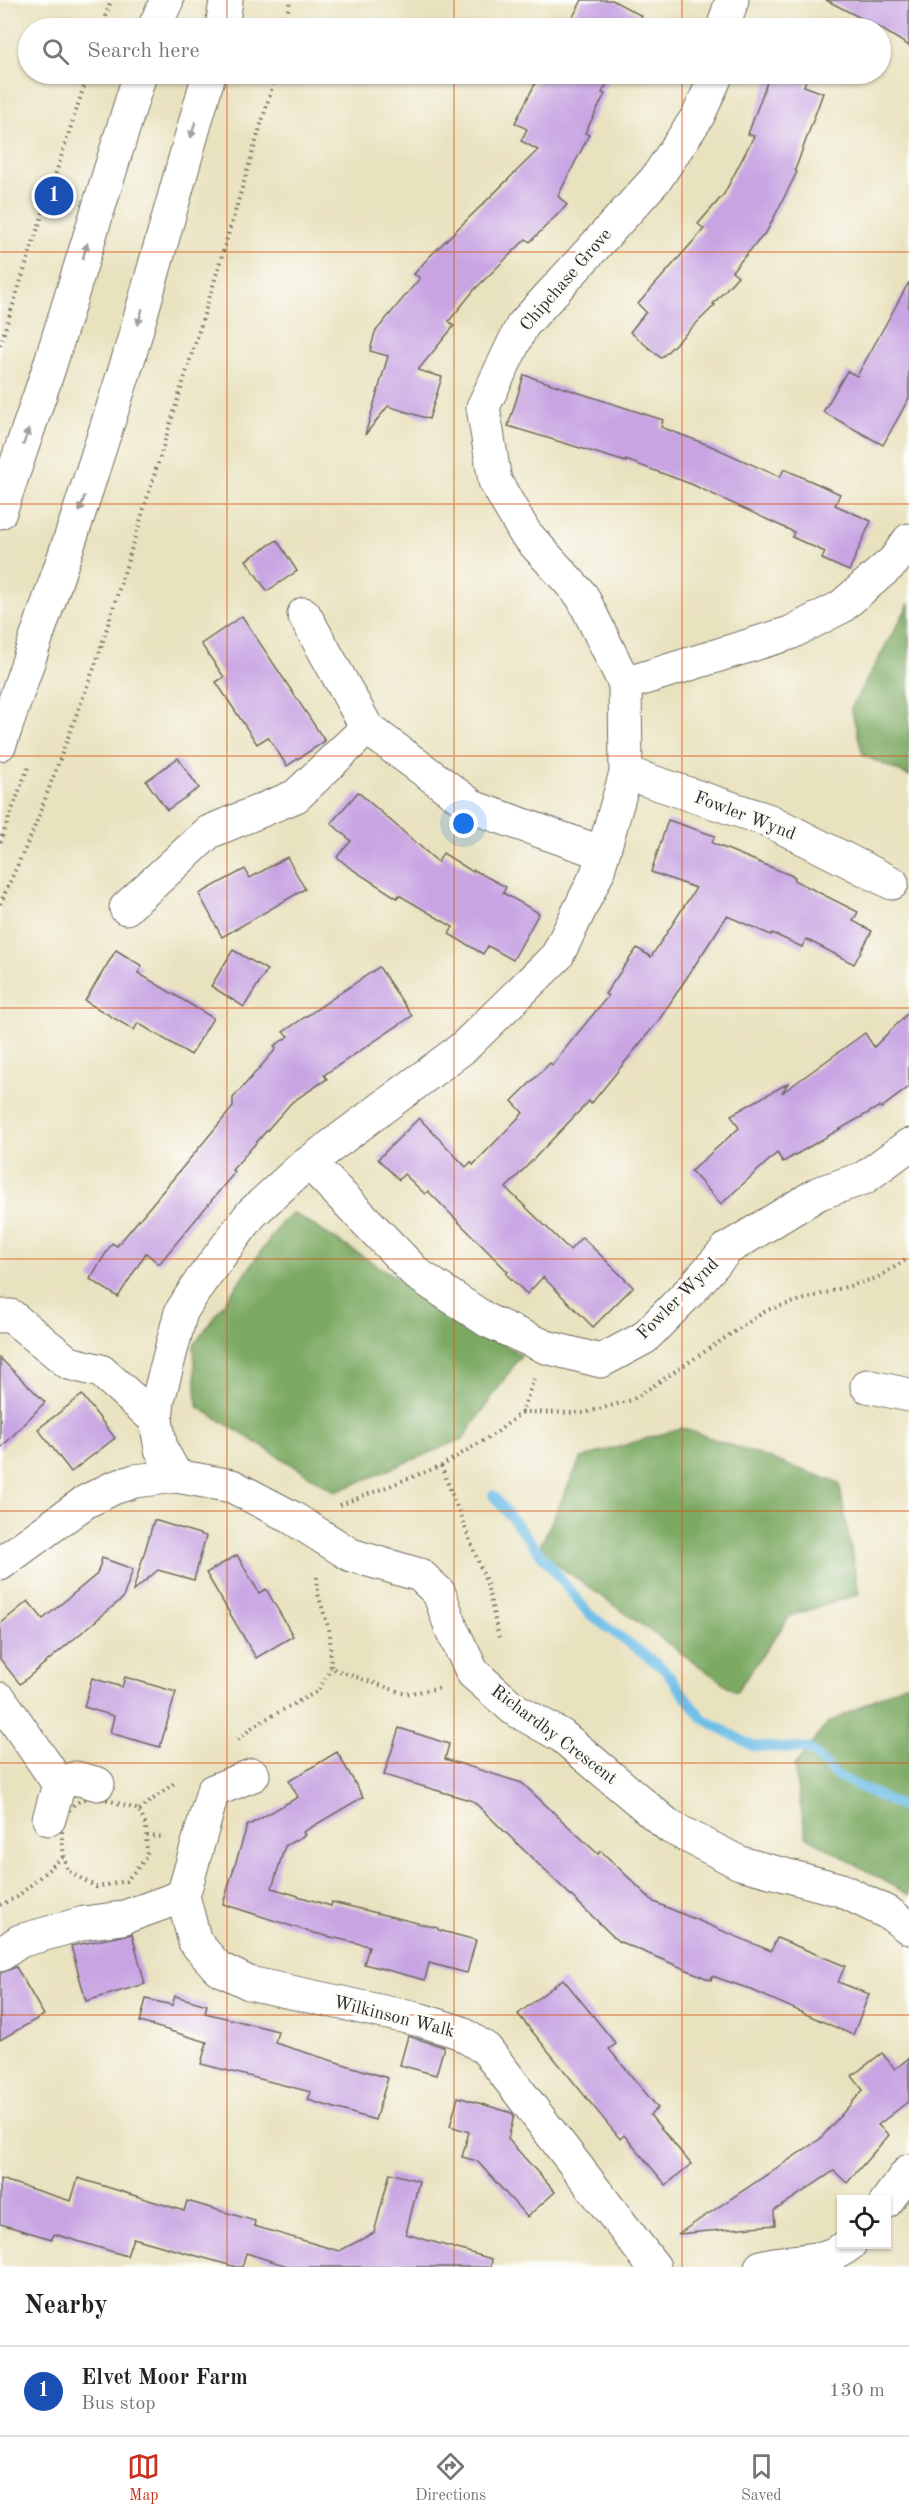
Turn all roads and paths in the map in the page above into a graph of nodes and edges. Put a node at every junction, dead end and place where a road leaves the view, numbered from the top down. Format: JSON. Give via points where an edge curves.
{"nodes":[{"id":1,"x":111,"y":0,"type":"edge"},
{"id":2,"x":167,"y":0,"type":"edge"},
{"id":3,"x":225,"y":0,"type":"edge"},
{"id":4,"x":290,"y":0,"type":"edge"},
{"id":5,"x":732,"y":0,"type":"edge"},
{"id":6,"x":105,"y":18,"type":"edge"},
{"id":7,"x":159,"y":18,"type":"edge"},
{"id":8,"x":223,"y":18,"type":"edge"},
{"id":9,"x":286,"y":18,"type":"edge"},
{"id":10,"x":726,"y":18,"type":"edge"},
{"id":11,"x":85,"y":84,"type":"edge"},
{"id":12,"x":137,"y":84,"type":"edge"},
{"id":13,"x":206,"y":84,"type":"edge"},
{"id":14,"x":273,"y":84,"type":"edge"},
{"id":15,"x":712,"y":84,"type":"edge"},
{"id":16,"x":0,"y":345,"type":"edge"},
{"id":17,"x":0,"y":512,"type":"edge"},
{"id":18,"x":909,"y":540,"type":"edge"},
{"id":19,"x":304,"y":614,"type":"dead end"},
{"id":20,"x":625,"y":684,"type":"junction"},
{"id":21,"x":368,"y":728,"type":"junction"},
{"id":22,"x":1,"y":741,"type":"edge"},
{"id":23,"x":626,"y":773,"type":"junction"},
{"id":24,"x":603,"y":853,"type":"junction"},
{"id":25,"x":892,"y":883,"type":"dead end"},
{"id":26,"x":0,"y":904,"type":"edge"},
{"id":27,"x":126,"y":908,"type":"dead end"},
{"id":28,"x":909,"y":1145,"type":"edge"},
{"id":29,"x":310,"y":1163,"type":"junction"},
{"id":30,"x":909,"y":1258,"type":"edge"},
{"id":31,"x":0,"y":1316,"type":"edge"},
{"id":32,"x":867,"y":1386,"type":"dead end"},
{"id":33,"x":909,"y":1395,"type":"edge"},
{"id":34,"x":156,"y":1420,"type":"junction"},
{"id":35,"x":441,"y":1466,"type":"junction"},
{"id":36,"x":176,"y":1476,"type":"junction"},
{"id":37,"x":321,"y":1536,"type":"junction"},
{"id":38,"x":0,"y":1564,"type":"edge"},
{"id":39,"x":316,"y":1573,"type":"dead end"},
{"id":40,"x":500,"y":1643,"type":"dead end"},
{"id":41,"x":473,"y":1673,"type":"junction"},
{"id":42,"x":0,"y":1699,"type":"edge"},
{"id":43,"x":253,"y":1775,"type":"dead end"},
{"id":44,"x":59,"y":1784,"type":"junction"},
{"id":45,"x":98,"y":1784,"type":"dead end"},
{"id":46,"x":49,"y":1820,"type":"dead end"},
{"id":47,"x":64,"y":1856,"type":"junction"},
{"id":48,"x":183,"y":1896,"type":"junction"},
{"id":49,"x":0,"y":1905,"type":"edge"},
{"id":50,"x":909,"y":1928,"type":"edge"},
{"id":51,"x":0,"y":1955,"type":"edge"},
{"id":52,"x":909,"y":2171,"type":"edge"},
{"id":53,"x":891,"y":2195,"type":"edge"},
{"id":54,"x":845,"y":2249,"type":"edge"},
{"id":55,"x":654,"y":2267,"type":"edge"},
{"id":56,"x":761,"y":2267,"type":"edge"}],
"edges":[{"from":1,"to":6,"type":"path"},
{"from":2,"to":7,"type":"main road"},
{"from":3,"to":8,"type":"main road"},
{"from":4,"to":9,"type":"path"},
{"from":5,"to":10,"type":"main road"},
{"from":11,"to":16,"type":"path"},
{"from":17,"to":12,"type":"main road","one_way":true},
{"from":13,"to":22,"type":"main road","one_way":true,"via":[[129,357]]},
{"from":14,"to":26,"type":"path","via":[[97,660],[33,831]]},
{"from":15,"to":20,"type":"main road","name":"Chipchase Grove","via":[[698,116],[656,179],[522,326],[483,407],[495,481],[525,533],[582,596]]},
{"from":18,"to":20,"type":"main road","via":[[894,561],[841,607],[790,633]]},
{"from":19,"to":21,"type":"main road"},
{"from":20,"to":23,"type":"main road"},
{"from":21,"to":24,"type":"main road","via":[[475,808]]},
{"from":21,"to":27,"type":"main road","via":[[296,796],[209,832]]},
{"from":23,"to":24,"type":"main road"},
{"from":23,"to":25,"type":"main road","name":"Fowler Wynd","via":[[770,821]]},
{"from":24,"to":29,"type":"main road","via":[[597,874],[557,956],[464,1047]]},
{"from":28,"to":29,"type":"main road","name":"Fowler Wynd","via":[[864,1178],[819,1193],[727,1249],[644,1338],[601,1361],[546,1347],[488,1321],[417,1274]]},
{"from":29,"to":34,"type":"main road","via":[[251,1214],[181,1312],[161,1381]]},
{"from":30,"to":35,"type":"path","via":[[877,1278],[767,1310],[632,1400],[584,1413],[522,1412],[496,1433]]},
{"from":31,"to":34,"type":"main road","via":[[11,1316],[69,1363],[101,1371]]},
{"from":32,"to":33,"type":"main road"},
{"from":34,"to":36,"type":"main road","via":[[161,1449]]},
{"from":35,"to":37,"type":"path","via":[[335,1507]]},
{"from":35,"to":40,"type":"path","via":[[487,1584]]},
{"from":36,"to":37,"type":"main road","name":"Richardby Crescent","via":[[232,1486]]},
{"from":36,"to":38,"type":"main road","name":"Richardby Crescent","via":[[113,1488],[85,1502]]},
{"from":37,"to":41,"type":"main road","name":"Richardby Crescent","via":[[351,1555],[420,1575],[439,1593]]},
{"from":39,"to":41,"type":"path","via":[[330,1633],[332,1668],[405,1694],[448,1687]]},
{"from":41,"to":50,"type":"main road","name":"Richardby Crescent","via":[[514,1709],[562,1736],[670,1827],[740,1863],[841,1890]]},
{"from":42,"to":44,"type":"main road"},
{"from":43,"to":48,"type":"main road","via":[[213,1791]]},
{"from":44,"to":45,"type":"main road","via":[[76,1778]]},
{"from":44,"to":46,"type":"main road"},
{"from":47,"to":47,"type":"path","via":[[60,1831],[68,1812],[81,1799],[95,1796],[140,1810],[146,1826],[147,1857],[126,1881],[96,1887],[68,1871]]},
{"from":47,"to":49,"type":"path","via":[[17,1897]]},
{"from":48,"to":51,"type":"main road","via":[[122,1918],[84,1923],[20,1941]]},
{"from":48,"to":55,"type":"main road","name":"Wilkinson Walk","via":[[195,1942],[218,1968],[249,1983],[430,2023],[459,2032],[486,2049]]},
{"from":52,"to":53,"type":"main road"},
{"from":54,"to":56,"type":"main road","via":[[818,2263]]}]}
